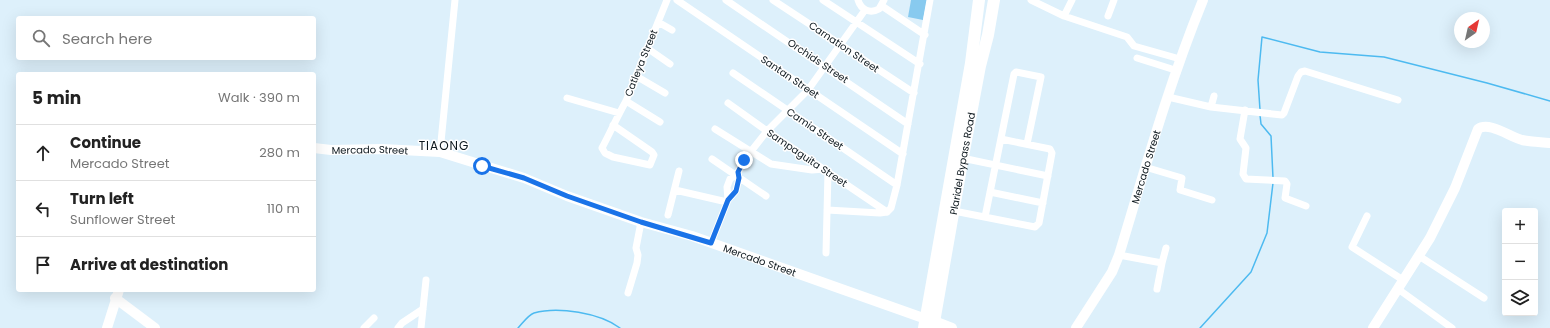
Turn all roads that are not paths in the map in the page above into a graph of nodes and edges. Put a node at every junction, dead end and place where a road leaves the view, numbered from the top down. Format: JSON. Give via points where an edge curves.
{"nodes":[{"id":1,"x":455,"y":0,"type":"edge"},
{"id":2,"x":667,"y":0,"type":"edge"},
{"id":3,"x":677,"y":0,"type":"edge"},
{"id":4,"x":726,"y":0,"type":"edge"},
{"id":5,"x":773,"y":0,"type":"edge"},
{"id":6,"x":823,"y":0,"type":"edge"},
{"id":7,"x":858,"y":0,"type":"edge"},
{"id":8,"x":930,"y":0,"type":"edge"},
{"id":9,"x":979,"y":0,"type":"edge"},
{"id":10,"x":994,"y":0,"type":"edge"},
{"id":11,"x":1031,"y":0,"type":"edge"},
{"id":12,"x":1072,"y":0,"type":"edge"},
{"id":13,"x":1114,"y":0,"type":"edge"},
{"id":14,"x":1203,"y":0,"type":"edge"},
{"id":15,"x":883,"y":3,"type":"edge"},
{"id":16,"x":865,"y":10,"type":"junction"},
{"id":17,"x":1064,"y":16,"type":"junction"},
{"id":18,"x":1108,"y":16,"type":"dead end"},
{"id":19,"x":658,"y":22,"type":"junction"},
{"id":20,"x":856,"y":22,"type":"junction"},
{"id":21,"x":672,"y":30,"type":"dead end"},
{"id":22,"x":925,"y":35,"type":"junction"},
{"id":23,"x":840,"y":44,"type":"junction"},
{"id":24,"x":646,"y":48,"type":"junction"},
{"id":25,"x":1137,"y":58,"type":"dead end"},
{"id":26,"x":1180,"y":59,"type":"junction"},
{"id":27,"x":670,"y":64,"type":"dead end"},
{"id":28,"x":920,"y":64,"type":"junction"},
{"id":29,"x":824,"y":66,"type":"junction"},
{"id":30,"x":1176,"y":70,"type":"junction"},
{"id":31,"x":733,"y":73,"type":"dead end"},
{"id":32,"x":636,"y":76,"type":"junction"},
{"id":33,"x":808,"y":90,"type":"junction"},
{"id":34,"x":665,"y":93,"type":"dead end"},
{"id":35,"x":914,"y":93,"type":"junction"},
{"id":36,"x":1214,"y":96,"type":"dead end"},
{"id":37,"x":1168,"y":97,"type":"junction"},
{"id":38,"x":567,"y":98,"type":"dead end"},
{"id":39,"x":1398,"y":100,"type":"dead end"},
{"id":40,"x":626,"y":101,"type":"junction"},
{"id":41,"x":728,"y":103,"type":"dead end"},
{"id":42,"x":1211,"y":107,"type":"junction"},
{"id":43,"x":786,"y":110,"type":"junction"},
{"id":44,"x":1245,"y":110,"type":"junction"},
{"id":45,"x":620,"y":113,"type":"junction"},
{"id":46,"x":660,"y":122,"type":"dead end"},
{"id":47,"x":908,"y":124,"type":"junction"},
{"id":48,"x":613,"y":125,"type":"junction"},
{"id":49,"x":715,"y":129,"type":"dead end"},
{"id":50,"x":767,"y":131,"type":"junction"},
{"id":51,"x":1001,"y":139,"type":"junction"},
{"id":52,"x":1550,"y":143,"type":"edge"},
{"id":53,"x":1027,"y":144,"type":"junction"},
{"id":54,"x":316,"y":148,"type":"edge"},
{"id":55,"x":751,"y":151,"type":"junction"},
{"id":56,"x":440,"y":152,"type":"junction"},
{"id":57,"x":903,"y":154,"type":"junction"},
{"id":58,"x":962,"y":158,"type":"junction"},
{"id":59,"x":712,"y":159,"type":"dead end"},
{"id":60,"x":995,"y":165,"type":"junction"},
{"id":61,"x":1146,"y":167,"type":"junction"},
{"id":62,"x":826,"y":170,"type":"junction"},
{"id":63,"x":679,"y":172,"type":"dead end"},
{"id":64,"x":737,"y":175,"type":"junction"},
{"id":65,"x":1048,"y":176,"type":"junction"},
{"id":66,"x":897,"y":185,"type":"junction"},
{"id":67,"x":675,"y":190,"type":"junction"},
{"id":68,"x":990,"y":192,"type":"junction"},
{"id":69,"x":766,"y":196,"type":"dead end"},
{"id":70,"x":1212,"y":200,"type":"dead end"},
{"id":71,"x":728,"y":201,"type":"junction"},
{"id":72,"x":1043,"y":203,"type":"junction"},
{"id":73,"x":1306,"y":206,"type":"dead end"},
{"id":74,"x":827,"y":210,"type":"junction"},
{"id":75,"x":954,"y":211,"type":"junction"},
{"id":76,"x":887,"y":212,"type":"junction"},
{"id":77,"x":668,"y":214,"type":"dead end"},
{"id":78,"x":1367,"y":216,"type":"dead end"},
{"id":79,"x":985,"y":217,"type":"junction"},
{"id":80,"x":641,"y":222,"type":"junction"},
{"id":81,"x":711,"y":243,"type":"junction"},
{"id":82,"x":1166,"y":248,"type":"dead end"},
{"id":83,"x":826,"y":253,"type":"dead end"},
{"id":84,"x":1119,"y":255,"type":"junction"},
{"id":85,"x":1419,"y":256,"type":"junction"},
{"id":86,"x":1162,"y":263,"type":"junction"},
{"id":87,"x":426,"y":280,"type":"dead end"},
{"id":88,"x":1403,"y":280,"type":"junction"},
{"id":89,"x":1157,"y":289,"type":"dead end"},
{"id":90,"x":1398,"y":289,"type":"junction"},
{"id":91,"x":628,"y":293,"type":"dead end"},
{"id":92,"x":117,"y":294,"type":"edge"},
{"id":93,"x":1484,"y":298,"type":"dead end"},
{"id":94,"x":423,"y":309,"type":"junction"},
{"id":95,"x":374,"y":318,"type":"dead end"},
{"id":96,"x":929,"y":324,"type":"edge"},
{"id":97,"x":1376,"y":327,"type":"edge"},
{"id":98,"x":107,"y":328,"type":"edge"},
{"id":99,"x":155,"y":328,"type":"edge"},
{"id":100,"x":364,"y":328,"type":"edge"},
{"id":101,"x":398,"y":328,"type":"edge"},
{"id":102,"x":421,"y":328,"type":"edge"},
{"id":103,"x":952,"y":328,"type":"edge"},
{"id":104,"x":1076,"y":328,"type":"edge"},
{"id":105,"x":1452,"y":328,"type":"edge"}],
"edges":[{"from":1,"to":56,"type":"street"},
{"from":2,"to":19,"type":"street","name":"Catleya Street"},
{"from":3,"to":33,"type":"street","name":"Santan Street"},
{"from":4,"to":29,"type":"street","name":"Orchids Street"},
{"from":5,"to":23,"type":"street","name":"Carnation Street"},
{"from":6,"to":20,"type":"street"},
{"from":7,"to":16,"type":"street"},
{"from":8,"to":22,"type":"street"},
{"from":9,"to":96,"type":"highway","name":"Plaridel Bypass Road"},
{"from":10,"to":58,"type":"highway","name":"Plaridel Bypass Road"},
{"from":11,"to":17,"type":"street"},
{"from":12,"to":17,"type":"street"},
{"from":13,"to":18,"type":"street"},
{"from":14,"to":26,"type":"street","name":"Mercado Street"},
{"from":15,"to":16,"type":"street","via":[[876,10]]},
{"from":15,"to":22,"type":"street"},
{"from":16,"to":20,"type":"street"},
{"from":17,"to":26,"type":"street","via":[[1127,37],[1134,46]]},
{"from":19,"to":21,"type":"street"},
{"from":19,"to":24,"type":"street","name":"Catleya Street"},
{"from":20,"to":23,"type":"street"},
{"from":20,"to":28,"type":"street"},
{"from":22,"to":28,"type":"street"},
{"from":23,"to":29,"type":"street"},
{"from":23,"to":35,"type":"street","name":"Carnation Street"},
{"from":24,"to":27,"type":"street"},
{"from":24,"to":32,"type":"street","name":"Catleya Street"},
{"from":25,"to":30,"type":"street"},
{"from":26,"to":30,"type":"street","name":"Mercado Street"},
{"from":28,"to":35,"type":"street"},
{"from":29,"to":33,"type":"street"},
{"from":29,"to":47,"type":"street","name":"Orchids Street"},
{"from":30,"to":37,"type":"street","name":"Mercado Street"},
{"from":31,"to":43,"type":"street","name":"Camia Street"},
{"from":32,"to":34,"type":"street"},
{"from":32,"to":40,"type":"street","name":"Catleya Street"},
{"from":33,"to":43,"type":"street"},
{"from":33,"to":57,"type":"street","name":"Santan Street"},
{"from":35,"to":47,"type":"street"},
{"from":36,"to":42,"type":"street"},
{"from":37,"to":42,"type":"street"},
{"from":37,"to":61,"type":"street","name":"Mercado Street"},
{"from":38,"to":45,"type":"street"},
{"from":39,"to":44,"type":"street","via":[[1305,71],[1298,76],[1282,115]]},
{"from":40,"to":45,"type":"street","name":"Catleya Street"},
{"from":40,"to":46,"type":"street"},
{"from":41,"to":50,"type":"street","name":"Sampaguita Street"},
{"from":42,"to":44,"type":"street"},
{"from":43,"to":50,"type":"street"},
{"from":43,"to":66,"type":"street","name":"Camia Street"},
{"from":44,"to":73,"type":"street","via":[[1240,139],[1246,148],[1244,177],[1285,181],[1288,184],[1285,198]]},
{"from":45,"to":48,"type":"street","name":"Catleya Street"},
{"from":47,"to":57,"type":"street"},
{"from":48,"to":48,"type":"street","name":"Catleya Street","via":[[652,152],[654,155],[650,165],[612,157],[605,153],[602,148]]},
{"from":49,"to":55,"type":"street"},
{"from":50,"to":55,"type":"street"},
{"from":50,"to":62,"type":"street","name":"Sampaguita Street"},
{"from":51,"to":53,"type":"street"},
{"from":51,"to":53,"type":"street","via":[[1016,72],[1041,77]]},
{"from":51,"to":60,"type":"street"},
{"from":52,"to":85,"type":"street","via":[[1521,140],[1491,128],[1479,127],[1456,188]]},
{"from":53,"to":65,"type":"street","via":[[1051,150]]},
{"from":54,"to":56,"type":"street","name":"Mercado Street"},
{"from":55,"to":62,"type":"street","via":[[771,164]]},
{"from":55,"to":64,"type":"street"},
{"from":56,"to":80,"type":"street","name":"Mercado Street","via":[[524,178]]},
{"from":57,"to":66,"type":"street"},
{"from":58,"to":60,"type":"street"},
{"from":58,"to":75,"type":"highway","name":"Plaridel Bypass Road"},
{"from":59,"to":64,"type":"street"},
{"from":60,"to":65,"type":"street"},
{"from":60,"to":68,"type":"street"},
{"from":61,"to":70,"type":"street","via":[[1182,178],[1180,190]]},
{"from":61,"to":84,"type":"street","name":"Mercado Street"},
{"from":62,"to":74,"type":"street"},
{"from":62,"to":76,"type":"street","name":"Sampaguita Street"},
{"from":63,"to":67,"type":"street"},
{"from":64,"to":69,"type":"street"},
{"from":64,"to":71,"type":"street","via":[[730,180],[727,187]]},
{"from":65,"to":72,"type":"street"},
{"from":66,"to":76,"type":"street","via":[[891,208]]},
{"from":67,"to":71,"type":"street"},
{"from":67,"to":77,"type":"street"},
{"from":68,"to":72,"type":"street"},
{"from":68,"to":79,"type":"street"},
{"from":71,"to":81,"type":"street"},
{"from":72,"to":79,"type":"street","via":[[1039,223],[1035,227]]},
{"from":74,"to":76,"type":"street"},
{"from":74,"to":83,"type":"street"},
{"from":75,"to":79,"type":"street"},
{"from":75,"to":96,"type":"highway","name":"Plaridel Bypass Road"},
{"from":78,"to":88,"type":"street","via":[[1352,247]]},
{"from":80,"to":81,"type":"street","name":"Mercado Street"},
{"from":80,"to":91,"type":"street","via":[[636,248],[637,263]]},
{"from":81,"to":96,"type":"street","name":"Mercado Street"},
{"from":82,"to":86,"type":"street"},
{"from":84,"to":86,"type":"street"},
{"from":84,"to":104,"type":"street","name":"Mercado Street","via":[[1112,272]]},
{"from":85,"to":88,"type":"street"},
{"from":85,"to":93,"type":"street"},
{"from":86,"to":89,"type":"street"},
{"from":87,"to":94,"type":"street"},
{"from":88,"to":90,"type":"street"},
{"from":90,"to":97,"type":"street"},
{"from":90,"to":105,"type":"street"},
{"from":92,"to":98,"type":"street"},
{"from":92,"to":99,"type":"street"},
{"from":94,"to":101,"type":"street"},
{"from":94,"to":102,"type":"street"},
{"from":95,"to":100,"type":"street"},
{"from":96,"to":103,"type":"street","name":"Mercado Street"}]}
